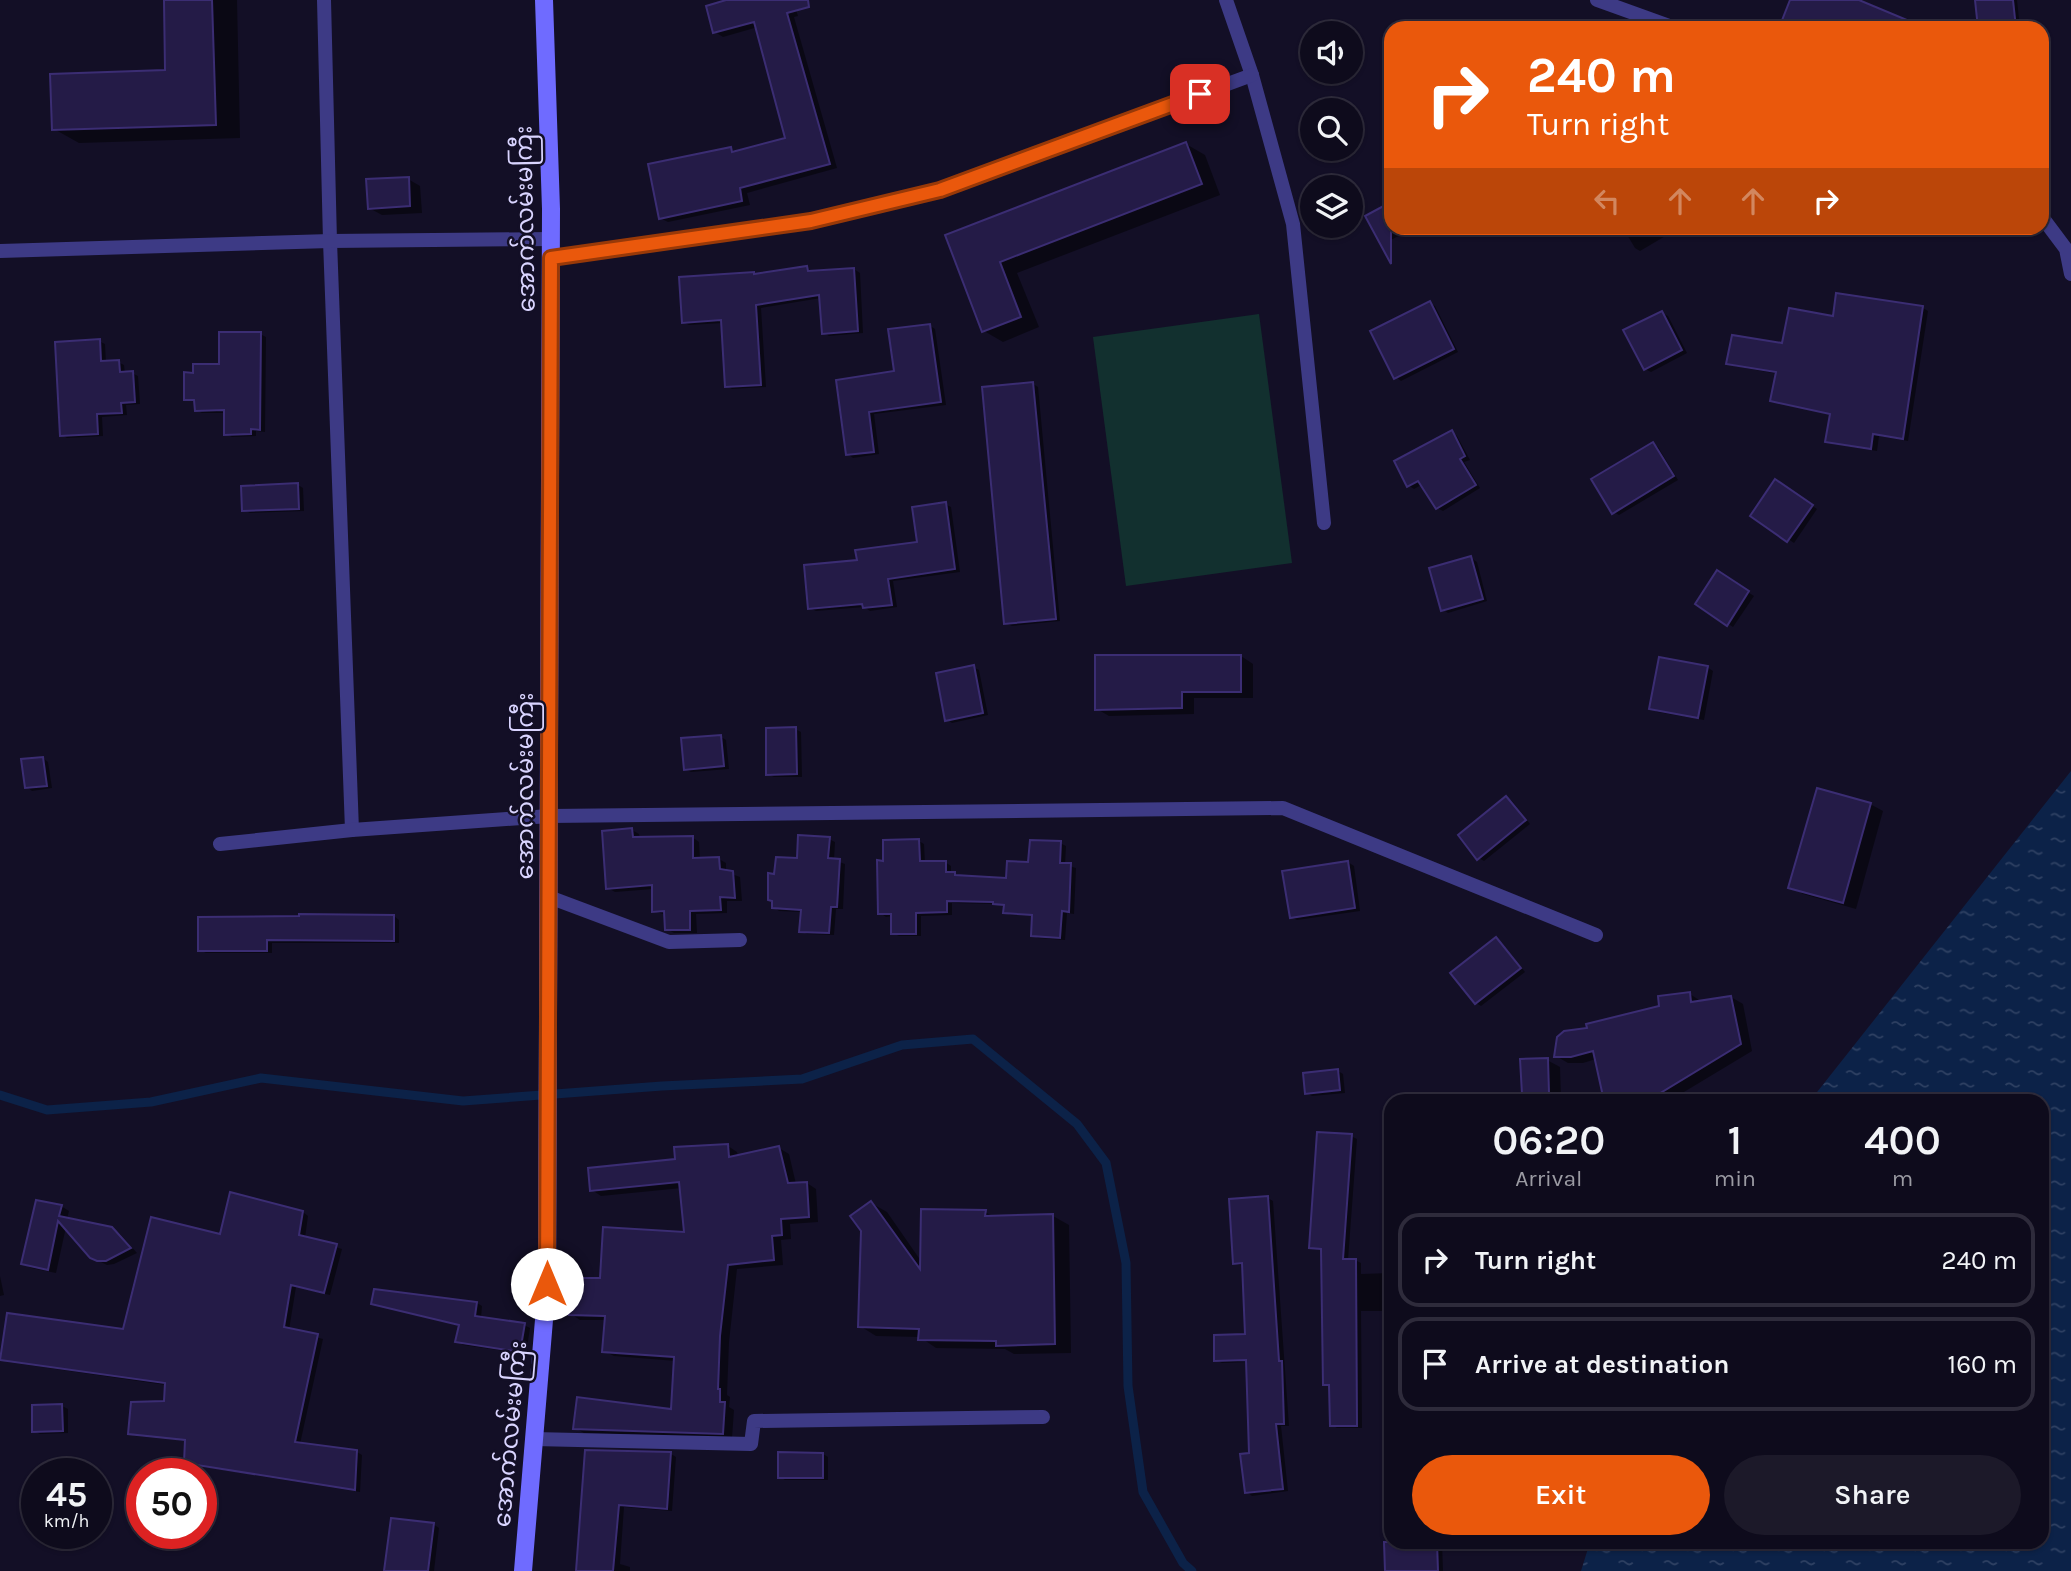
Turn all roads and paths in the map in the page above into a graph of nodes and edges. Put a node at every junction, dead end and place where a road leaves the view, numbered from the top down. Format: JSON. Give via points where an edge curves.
{"nodes":[{"id":1,"x":324,"y":0,"type":"edge"},
{"id":2,"x":544,"y":0,"type":"edge"},
{"id":3,"x":1597,"y":0,"type":"edge"},
{"id":4,"x":1231,"y":1,"type":"edge"},
{"id":5,"x":1656,"y":21,"type":"edge"},
{"id":6,"x":1252,"y":75,"type":"junction"},
{"id":7,"x":2049,"y":226,"type":"edge"},
{"id":8,"x":551,"y":239,"type":"junction"},
{"id":9,"x":330,"y":241,"type":"junction"},
{"id":10,"x":0,"y":251,"type":"edge"},
{"id":11,"x":551,"y":258,"type":"junction"},
{"id":12,"x":2071,"y":274,"type":"edge"},
{"id":13,"x":1324,"y":523,"type":"dead end"},
{"id":14,"x":549,"y":816,"type":"junction"},
{"id":15,"x":352,"y":830,"type":"junction"},
{"id":16,"x":220,"y":844,"type":"dead end"},
{"id":17,"x":549,"y":897,"type":"junction"},
{"id":18,"x":1597,"y":935,"type":"dead end"},
{"id":19,"x":740,"y":940,"type":"dead end"},
{"id":20,"x":1043,"y":1417,"type":"dead end"},
{"id":21,"x":534,"y":1439,"type":"junction"},
{"id":22,"x":523,"y":1571,"type":"edge"}],
"edges":[{"from":1,"to":9,"type":"lane"},
{"from":2,"to":8,"type":"main road","name":"အောက်လမ်းမကြီး"},
{"from":3,"to":5,"type":"lane"},
{"from":4,"to":6,"type":"lane"},
{"from":6,"to":11,"type":"lane","via":[[940,190],[811,221]]},
{"from":6,"to":13,"type":"lane","via":[[1293,224]]},
{"from":7,"to":12,"type":"lane","via":[[2066,249]]},
{"from":8,"to":9,"type":"lane"},
{"from":8,"to":11,"type":"main road","name":"အောက်လမ်းမကြီး"},
{"from":9,"to":10,"type":"lane"},
{"from":9,"to":15,"type":"lane"},
{"from":11,"to":14,"type":"main road","name":"အောက်လမ်းမကြီး"},
{"from":14,"to":15,"type":"lane"},
{"from":14,"to":17,"type":"main road","name":"အောက်လမ်းမကြီး"},
{"from":14,"to":18,"type":"lane","via":[[1283,808]]},
{"from":15,"to":16,"type":"lane"},
{"from":17,"to":19,"type":"lane","via":[[669,942]]},
{"from":17,"to":21,"type":"main road","name":"အောက်လမ်းမကြီး","via":[[547,1284]]},
{"from":20,"to":21,"type":"lane","via":[[754,1421],[751,1444]]},
{"from":21,"to":22,"type":"main road","name":"အောက်လမ်းမကြီး"}]}
